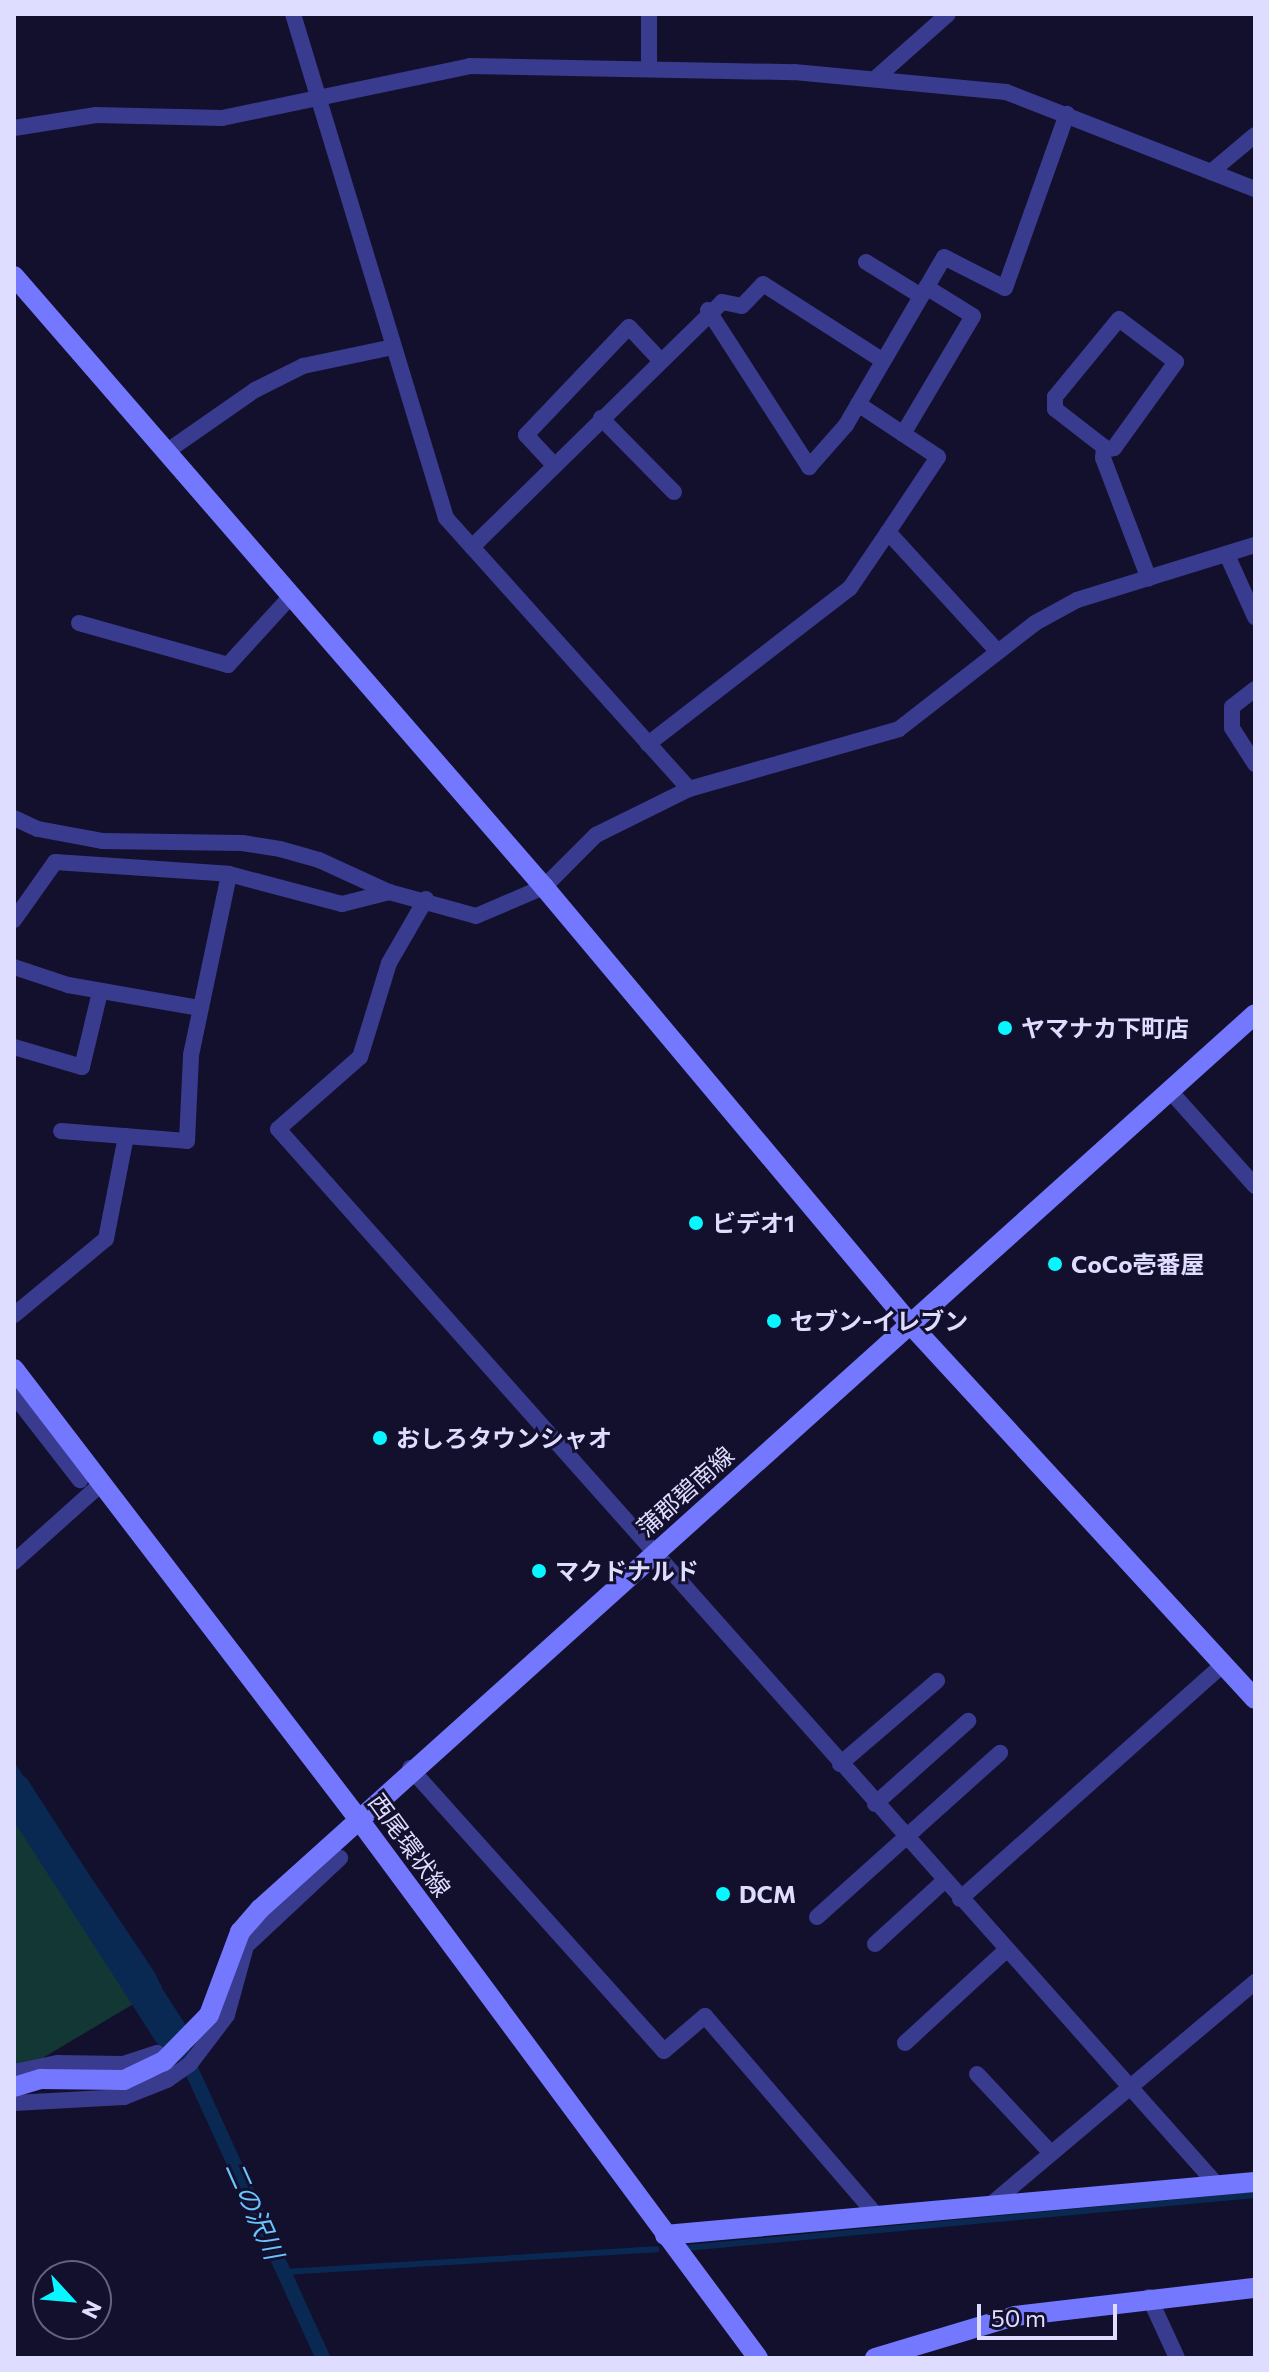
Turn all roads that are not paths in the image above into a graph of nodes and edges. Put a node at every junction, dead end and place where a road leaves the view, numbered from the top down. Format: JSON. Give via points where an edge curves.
{"nodes":[{"id":1,"x":293,"y":14,"type":"edge"},
{"id":2,"x":649,"y":14,"type":"edge"},
{"id":3,"x":948,"y":14,"type":"edge"},
{"id":4,"x":649,"y":69,"type":"junction"},
{"id":5,"x":876,"y":78,"type":"junction"},
{"id":6,"x":316,"y":100,"type":"junction"},
{"id":7,"x":1067,"y":114,"type":"junction"},
{"id":8,"x":14,"y":128,"type":"edge"},
{"id":9,"x":1255,"y":135,"type":"edge"},
{"id":10,"x":1211,"y":172,"type":"junction"},
{"id":11,"x":1255,"y":189,"type":"edge"},
{"id":12,"x":866,"y":262,"type":"dead end"},
{"id":13,"x":14,"y":276,"type":"edge"},
{"id":14,"x":923,"y":291,"type":"junction"},
{"id":15,"x":708,"y":310,"type":"junction"},
{"id":16,"x":393,"y":347,"type":"junction"},
{"id":17,"x":659,"y":359,"type":"junction"},
{"id":18,"x":882,"y":360,"type":"junction"},
{"id":19,"x":858,"y":404,"type":"junction"},
{"id":20,"x":601,"y":418,"type":"junction"},
{"id":21,"x":903,"y":434,"type":"junction"},
{"id":22,"x":1104,"y":450,"type":"junction"},
{"id":23,"x":166,"y":452,"type":"junction"},
{"id":24,"x":554,"y":465,"type":"junction"},
{"id":25,"x":674,"y":492,"type":"dead end"},
{"id":26,"x":888,"y":532,"type":"junction"},
{"id":27,"x":1255,"y":545,"type":"edge"},
{"id":28,"x":472,"y":547,"type":"junction"},
{"id":29,"x":1228,"y":557,"type":"junction"},
{"id":30,"x":1149,"y":579,"type":"junction"},
{"id":31,"x":291,"y":596,"type":"junction"},
{"id":32,"x":1253,"y":607,"type":"edge"},
{"id":33,"x":79,"y":623,"type":"dead end"},
{"id":34,"x":997,"y":651,"type":"junction"},
{"id":35,"x":1255,"y":689,"type":"edge"},
{"id":36,"x":648,"y":744,"type":"junction"},
{"id":37,"x":1255,"y":764,"type":"edge"},
{"id":38,"x":689,"y":789,"type":"junction"},
{"id":39,"x":14,"y":818,"type":"edge"},
{"id":40,"x":229,"y":874,"type":"junction"},
{"id":41,"x":544,"y":887,"type":"junction"},
{"id":42,"x":389,"y":892,"type":"junction"},
{"id":43,"x":426,"y":899,"type":"junction"},
{"id":44,"x":14,"y":920,"type":"edge"},
{"id":45,"x":14,"y":967,"type":"edge"},
{"id":46,"x":100,"y":992,"type":"junction"},
{"id":47,"x":200,"y":1008,"type":"junction"},
{"id":48,"x":1255,"y":1014,"type":"edge"},
{"id":49,"x":14,"y":1047,"type":"edge"},
{"id":50,"x":1171,"y":1092,"type":"junction"},
{"id":51,"x":61,"y":1131,"type":"dead end"},
{"id":52,"x":126,"y":1136,"type":"junction"},
{"id":53,"x":1255,"y":1186,"type":"edge"},
{"id":54,"x":14,"y":1315,"type":"edge"},
{"id":55,"x":911,"y":1325,"type":"junction"},
{"id":56,"x":14,"y":1369,"type":"edge"},
{"id":57,"x":19,"y":1396,"type":"edge"},
{"id":58,"x":80,"y":1480,"type":"dead end"},
{"id":59,"x":102,"y":1483,"type":"junction"},
{"id":60,"x":653,"y":1554,"type":"junction"},
{"id":61,"x":15,"y":1559,"type":"edge"},
{"id":62,"x":1223,"y":1665,"type":"junction"},
{"id":63,"x":937,"y":1681,"type":"dead end"},
{"id":64,"x":1255,"y":1699,"type":"edge"},
{"id":65,"x":968,"y":1721,"type":"dead end"},
{"id":66,"x":1000,"y":1753,"type":"dead end"},
{"id":67,"x":840,"y":1764,"type":"junction"},
{"id":68,"x":410,"y":1768,"type":"junction"},
{"id":69,"x":875,"y":1804,"type":"junction"},
{"id":70,"x":357,"y":1817,"type":"junction"},
{"id":71,"x":905,"y":1837,"type":"junction"},
{"id":72,"x":340,"y":1858,"type":"dead end"},
{"id":73,"x":944,"y":1881,"type":"junction"},
{"id":74,"x":960,"y":1899,"type":"junction"},
{"id":75,"x":817,"y":1917,"type":"dead end"},
{"id":76,"x":875,"y":1944,"type":"dead end"},
{"id":77,"x":1006,"y":1950,"type":"junction"},
{"id":78,"x":1255,"y":1982,"type":"edge"},
{"id":79,"x":905,"y":2043,"type":"dead end"},
{"id":80,"x":157,"y":2053,"type":"dead end"},
{"id":81,"x":14,"y":2072,"type":"edge"},
{"id":82,"x":977,"y":2074,"type":"dead end"},
{"id":83,"x":1130,"y":2086,"type":"junction"},
{"id":84,"x":14,"y":2087,"type":"edge"},
{"id":85,"x":14,"y":2103,"type":"edge"},
{"id":86,"x":1050,"y":2152,"type":"junction"},
{"id":87,"x":1255,"y":2182,"type":"edge"},
{"id":88,"x":1218,"y":2186,"type":"junction"},
{"id":89,"x":989,"y":2206,"type":"junction"},
{"id":90,"x":877,"y":2216,"type":"junction"},
{"id":91,"x":665,"y":2235,"type":"junction"},
{"id":92,"x":1255,"y":2288,"type":"edge"},
{"id":93,"x":1149,"y":2297,"type":"junction"},
{"id":94,"x":758,"y":2358,"type":"edge"},
{"id":95,"x":875,"y":2358,"type":"edge"},
{"id":96,"x":1177,"y":2358,"type":"edge"}],
"edges":[{"from":1,"to":6,"type":"street"},
{"from":2,"to":4,"type":"street"},
{"from":3,"to":5,"type":"street"},
{"from":4,"to":5,"type":"street"},
{"from":4,"to":6,"type":"street","via":[[470,66]]},
{"from":5,"to":7,"type":"street","via":[[1006,92]]},
{"from":6,"to":8,"type":"street","via":[[222,118],[96,115]]},
{"from":6,"to":16,"type":"street"},
{"from":7,"to":10,"type":"street"},
{"from":7,"to":14,"type":"street","via":[[1005,288],[944,257]]},
{"from":9,"to":10,"type":"street"},
{"from":10,"to":11,"type":"street"},
{"from":12,"to":14,"type":"street"},
{"from":13,"to":23,"type":"main road"},
{"from":14,"to":18,"type":"street"},
{"from":14,"to":21,"type":"street","via":[[973,316]]},
{"from":15,"to":17,"type":"street"},
{"from":15,"to":18,"type":"street","via":[[722,302],[742,306],[763,284]]},
{"from":15,"to":19,"type":"street","via":[[809,467]]},
{"from":16,"to":23,"type":"street","via":[[303,366],[255,390]]},
{"from":16,"to":28,"type":"street","via":[[446,518]]},
{"from":17,"to":20,"type":"street"},
{"from":17,"to":24,"type":"street","via":[[629,327],[526,435]]},
{"from":18,"to":19,"type":"street"},
{"from":19,"to":21,"type":"street"},
{"from":20,"to":24,"type":"street"},
{"from":20,"to":25,"type":"street"},
{"from":21,"to":26,"type":"street","via":[[938,457]]},
{"from":22,"to":22,"type":"street","via":[[1055,409],[1055,397],[1119,319],[1176,362],[1114,448]]},
{"from":22,"to":30,"type":"street"},
{"from":23,"to":31,"type":"main road"},
{"from":24,"to":28,"type":"street"},
{"from":26,"to":34,"type":"street"},
{"from":26,"to":36,"type":"street","via":[[850,588]]},
{"from":27,"to":29,"type":"street"},
{"from":28,"to":36,"type":"street"},
{"from":29,"to":30,"type":"street"},
{"from":29,"to":32,"type":"street"},
{"from":30,"to":34,"type":"street","via":[[1077,600]]},
{"from":31,"to":33,"type":"street","via":[[228,665]]},
{"from":31,"to":41,"type":"main road"},
{"from":34,"to":38,"type":"street","via":[[899,729]]},
{"from":35,"to":37,"type":"street","via":[[1232,707],[1232,728]]},
{"from":36,"to":38,"type":"street"},
{"from":38,"to":41,"type":"street","via":[[596,835]]},
{"from":39,"to":42,"type":"street","via":[[38,829],[102,841],[242,843],[280,849],[319,860]]},
{"from":40,"to":42,"type":"street","via":[[342,904]]},
{"from":40,"to":44,"type":"street","via":[[55,862]]},
{"from":40,"to":47,"type":"street"},
{"from":41,"to":43,"type":"street","via":[[476,916]]},
{"from":41,"to":55,"type":"main road"},
{"from":42,"to":43,"type":"street"},
{"from":43,"to":60,"type":"street","via":[[389,963],[360,1057],[278,1129]]},
{"from":45,"to":46,"type":"street"},
{"from":46,"to":47,"type":"street"},
{"from":46,"to":49,"type":"street","via":[[82,1067]]},
{"from":47,"to":52,"type":"street","via":[[191,1055],[187,1141]]},
{"from":48,"to":50,"type":"main road","name":"蒲郡碧南線"},
{"from":50,"to":53,"type":"street"},
{"from":50,"to":55,"type":"main road","name":"蒲郡碧南線"},
{"from":51,"to":52,"type":"street"},
{"from":52,"to":54,"type":"street","via":[[106,1239]]},
{"from":55,"to":60,"type":"main road","name":"蒲郡碧南線"},
{"from":55,"to":62,"type":"main road"},
{"from":56,"to":57,"type":"main road","name":"西尾環状線"},
{"from":57,"to":58,"type":"street"},
{"from":57,"to":59,"type":"main road","name":"西尾環状線"},
{"from":59,"to":61,"type":"street"},
{"from":59,"to":70,"type":"main road","name":"西尾環状線"},
{"from":60,"to":67,"type":"street"},
{"from":60,"to":68,"type":"main road","name":"蒲郡碧南線"},
{"from":62,"to":64,"type":"main road"},
{"from":62,"to":74,"type":"street"},
{"from":63,"to":67,"type":"street"},
{"from":65,"to":69,"type":"street"},
{"from":66,"to":71,"type":"street"},
{"from":67,"to":69,"type":"street"},
{"from":68,"to":70,"type":"main road","name":"蒲郡碧南線"},
{"from":68,"to":90,"type":"street","via":[[664,2051],[705,2016]]},
{"from":69,"to":71,"type":"street"},
{"from":70,"to":84,"type":"main road","name":"蒲郡碧南線","via":[[240,1932],[209,2015],[164,2061],[124,2080],[41,2079]]},
{"from":70,"to":91,"type":"main road","name":"西尾環状線"},
{"from":71,"to":73,"type":"street"},
{"from":71,"to":75,"type":"street"},
{"from":72,"to":85,"type":"street","via":[[246,1946],[227,2015],[190,2064],[167,2080],[124,2097]]},
{"from":73,"to":74,"type":"street"},
{"from":73,"to":76,"type":"street"},
{"from":74,"to":77,"type":"street"},
{"from":77,"to":79,"type":"street"},
{"from":77,"to":83,"type":"street"},
{"from":78,"to":83,"type":"street"},
{"from":80,"to":81,"type":"street","via":[[123,2064],[58,2063]]},
{"from":82,"to":86,"type":"street"},
{"from":83,"to":86,"type":"street"},
{"from":83,"to":88,"type":"street"},
{"from":86,"to":89,"type":"street"},
{"from":87,"to":88,"type":"main road"},
{"from":88,"to":89,"type":"main road"},
{"from":89,"to":90,"type":"main road"},
{"from":90,"to":91,"type":"main road"},
{"from":91,"to":94,"type":"main road","name":"西尾環状線"},
{"from":92,"to":93,"type":"main road"},
{"from":93,"to":95,"type":"main road","via":[[1015,2316]]},
{"from":93,"to":96,"type":"street"}]}
